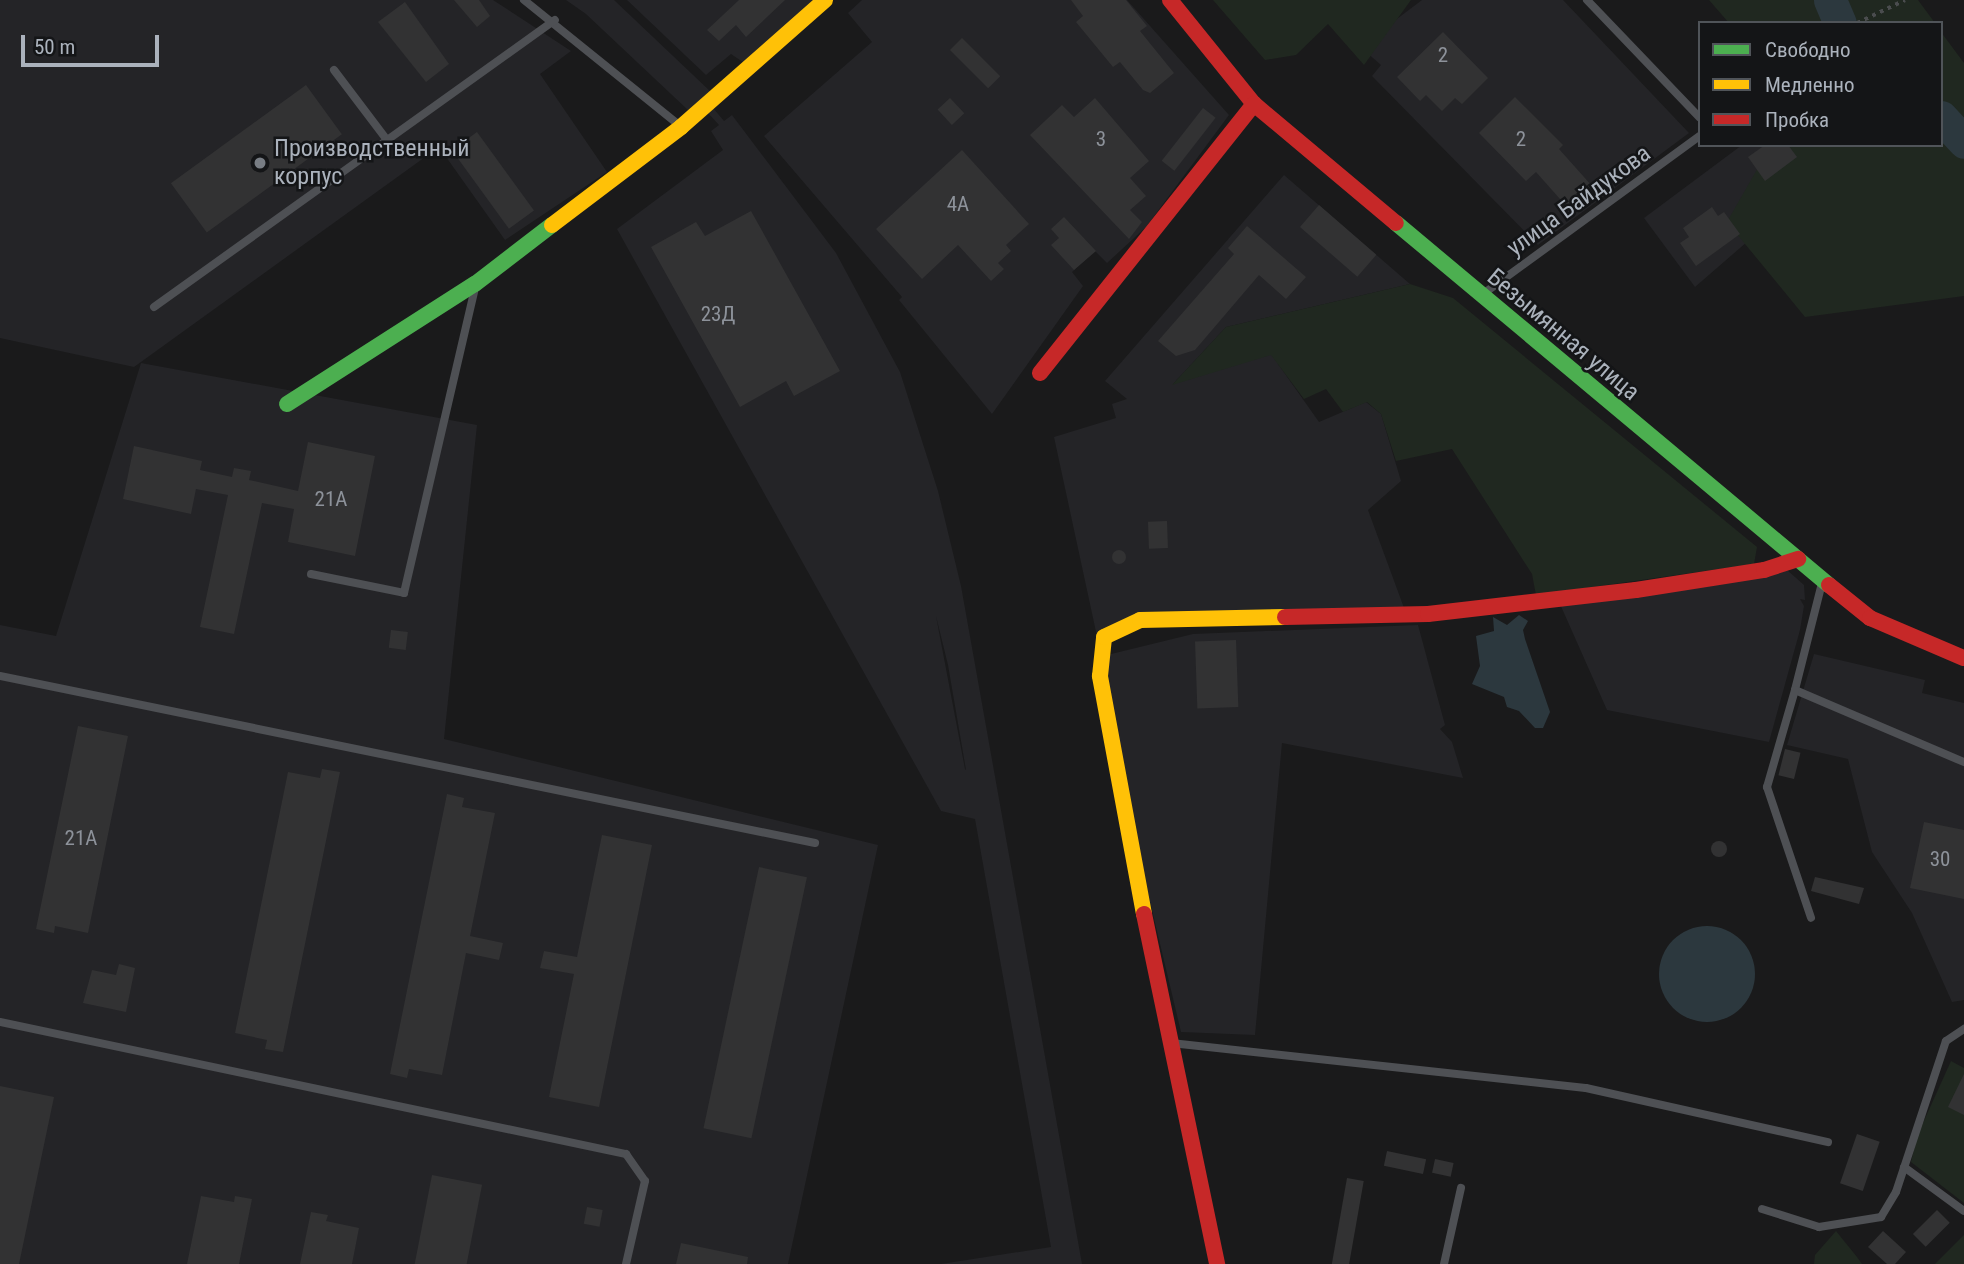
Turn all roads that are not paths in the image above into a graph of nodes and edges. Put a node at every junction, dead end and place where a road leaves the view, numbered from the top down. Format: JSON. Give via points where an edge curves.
{"nodes":[{"id":1,"x":524,"y":0,"type":"edge"},
{"id":2,"x":825,"y":0,"type":"edge"},
{"id":3,"x":1170,"y":0,"type":"edge"},
{"id":4,"x":1587,"y":0,"type":"edge"},
{"id":5,"x":555,"y":20,"type":"junction"},
{"id":6,"x":334,"y":70,"type":"dead end"},
{"id":7,"x":1254,"y":104,"type":"junction"},
{"id":8,"x":1698,"y":116,"type":"edge"},
{"id":9,"x":681,"y":127,"type":"junction"},
{"id":10,"x":1698,"y":137,"type":"edge"},
{"id":11,"x":387,"y":140,"type":"junction"},
{"id":12,"x":475,"y":284,"type":"junction"},
{"id":13,"x":1481,"y":296,"type":"junction"},
{"id":14,"x":154,"y":307,"type":"dead end"},
{"id":15,"x":1040,"y":373,"type":"dead end"},
{"id":16,"x":287,"y":404,"type":"dead end"},
{"id":17,"x":1798,"y":559,"type":"junction"},
{"id":18,"x":311,"y":574,"type":"dead end"},
{"id":19,"x":1823,"y":580,"type":"junction"},
{"id":20,"x":1964,"y":658,"type":"edge"},
{"id":21,"x":0,"y":676,"type":"edge"},
{"id":22,"x":1794,"y":690,"type":"junction"},
{"id":23,"x":1964,"y":762,"type":"edge"},
{"id":24,"x":815,"y":843,"type":"dead end"},
{"id":25,"x":1811,"y":918,"type":"dead end"},
{"id":26,"x":0,"y":1022,"type":"edge"},
{"id":27,"x":1963,"y":1031,"type":"edge"},
{"id":28,"x":1168,"y":1043,"type":"junction"},
{"id":29,"x":1828,"y":1142,"type":"dead end"},
{"id":30,"x":1904,"y":1167,"type":"junction"},
{"id":31,"x":1461,"y":1188,"type":"dead end"},
{"id":32,"x":1762,"y":1209,"type":"dead end"},
{"id":33,"x":1964,"y":1211,"type":"edge"},
{"id":34,"x":626,"y":1264,"type":"edge"},
{"id":35,"x":1217,"y":1264,"type":"edge"},
{"id":36,"x":1444,"y":1264,"type":"edge"}],
"edges":[{"from":1,"to":5,"type":"lane"},
{"from":2,"to":9,"type":"street"},
{"from":3,"to":7,"type":"street","name":"Безымянная улица"},
{"from":4,"to":8,"type":"lane"},
{"from":5,"to":9,"type":"lane"},
{"from":5,"to":11,"type":"lane"},
{"from":6,"to":11,"type":"lane"},
{"from":7,"to":13,"type":"street","name":"Безымянная улица"},
{"from":7,"to":15,"type":"street"},
{"from":9,"to":12,"type":"street"},
{"from":10,"to":13,"type":"lane","name":"улица Байдукова"},
{"from":11,"to":14,"type":"lane"},
{"from":12,"to":16,"type":"street"},
{"from":12,"to":18,"type":"lane","via":[[404,593]]},
{"from":13,"to":17,"type":"street","name":"Безымянная улица"},
{"from":17,"to":19,"type":"street","name":"Безымянная улица"},
{"from":17,"to":28,"type":"street","via":[[1764,570],[1636,590],[1428,614],[1140,620],[1104,637],[1100,676]]},
{"from":19,"to":20,"type":"street","name":"Безымянная улица","via":[[1870,618]]},
{"from":19,"to":22,"type":"lane"},
{"from":21,"to":24,"type":"lane"},
{"from":22,"to":23,"type":"lane"},
{"from":22,"to":25,"type":"lane","via":[[1767,788]]},
{"from":26,"to":34,"type":"lane","via":[[626,1154],[645,1181]]},
{"from":27,"to":30,"type":"lane","via":[[1946,1041]]},
{"from":28,"to":29,"type":"lane","via":[[1586,1088]]},
{"from":28,"to":35,"type":"street"},
{"from":30,"to":32,"type":"lane","via":[[1881,1217],[1819,1227]]},
{"from":30,"to":33,"type":"lane"},
{"from":31,"to":36,"type":"lane"}]}
